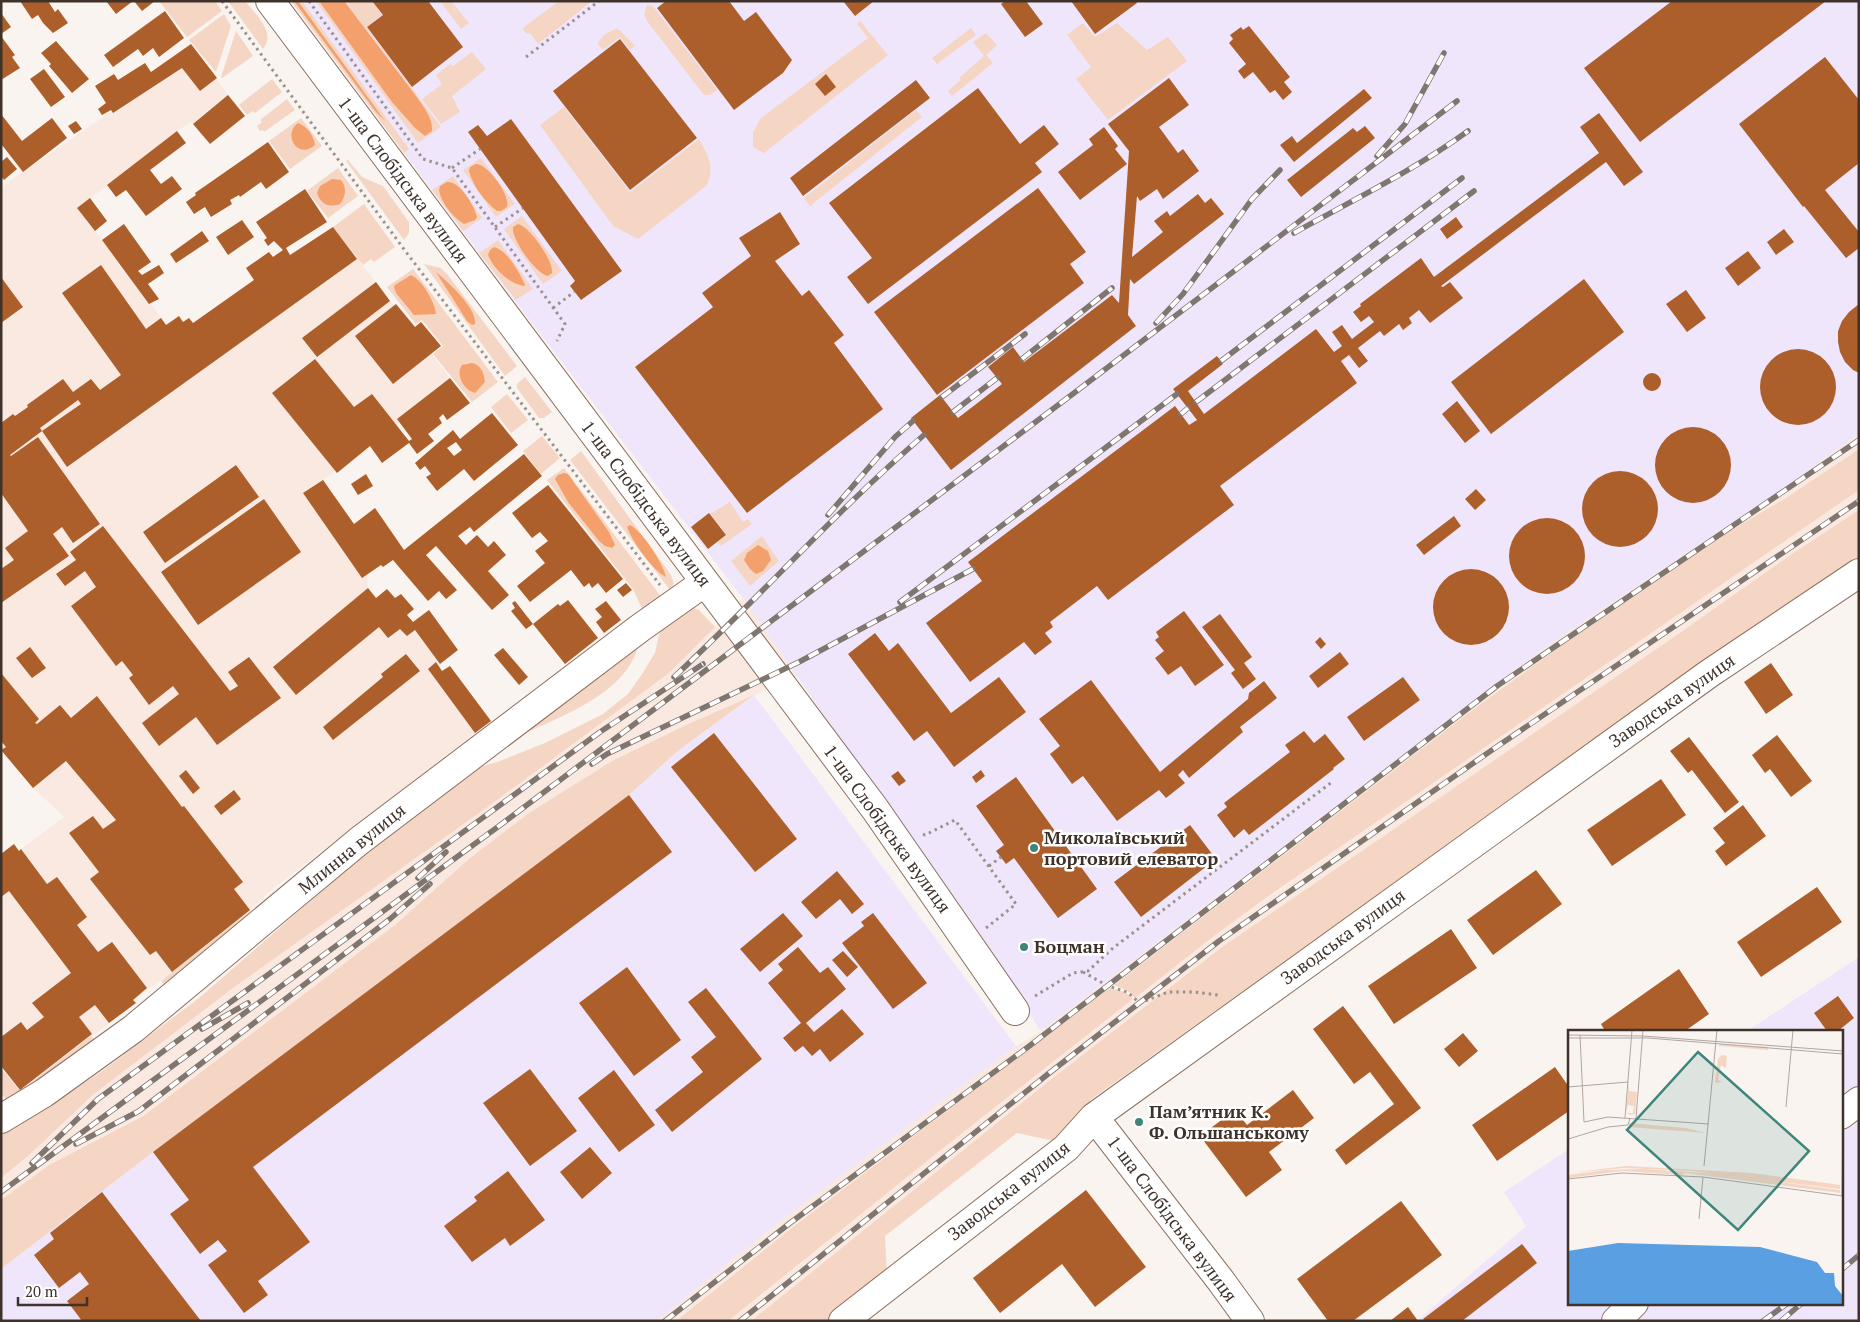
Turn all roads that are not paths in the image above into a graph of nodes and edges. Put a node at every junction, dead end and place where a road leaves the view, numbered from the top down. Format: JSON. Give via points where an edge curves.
{"nodes":[{"id":1,"x":270,"y":1,"type":"edge"},
{"id":2,"x":1859,"y":573,"type":"edge"},
{"id":3,"x":705,"y":582,"type":"junction"},
{"id":4,"x":1024,"y":1004,"type":"road end"},
{"id":5,"x":1859,"y":1101,"type":"edge"},
{"id":6,"x":1842,"y":1115,"type":"edge"},
{"id":7,"x":1094,"y":1117,"type":"junction"},
{"id":8,"x":1,"y":1119,"type":"edge"},
{"id":9,"x":1633,"y":1304,"type":"edge"},
{"id":10,"x":843,"y":1321,"type":"edge"},
{"id":11,"x":1250,"y":1321,"type":"edge"},
{"id":12,"x":1616,"y":1321,"type":"edge"}],
"edges":[{"from":1,"to":3,"type":"street","name":"1-ша Слобідська вулиця"},
{"from":2,"to":7,"type":"street","name":"Заводська вулиця","via":[[1710,673]]},
{"from":3,"to":4,"type":"street","name":"1-ша Слобідська вулиця"},
{"from":3,"to":8,"type":"street","name":"Млинна вулиця","via":[[359,841],[133,1029],[44,1093]]},
{"from":5,"to":6,"type":"street"},
{"from":7,"to":10,"type":"street","name":"Заводська вулиця","via":[[1066,1148]]},
{"from":7,"to":11,"type":"street","name":"1-ша Слобідська вулиця"},
{"from":9,"to":12,"type":"street"}]}
